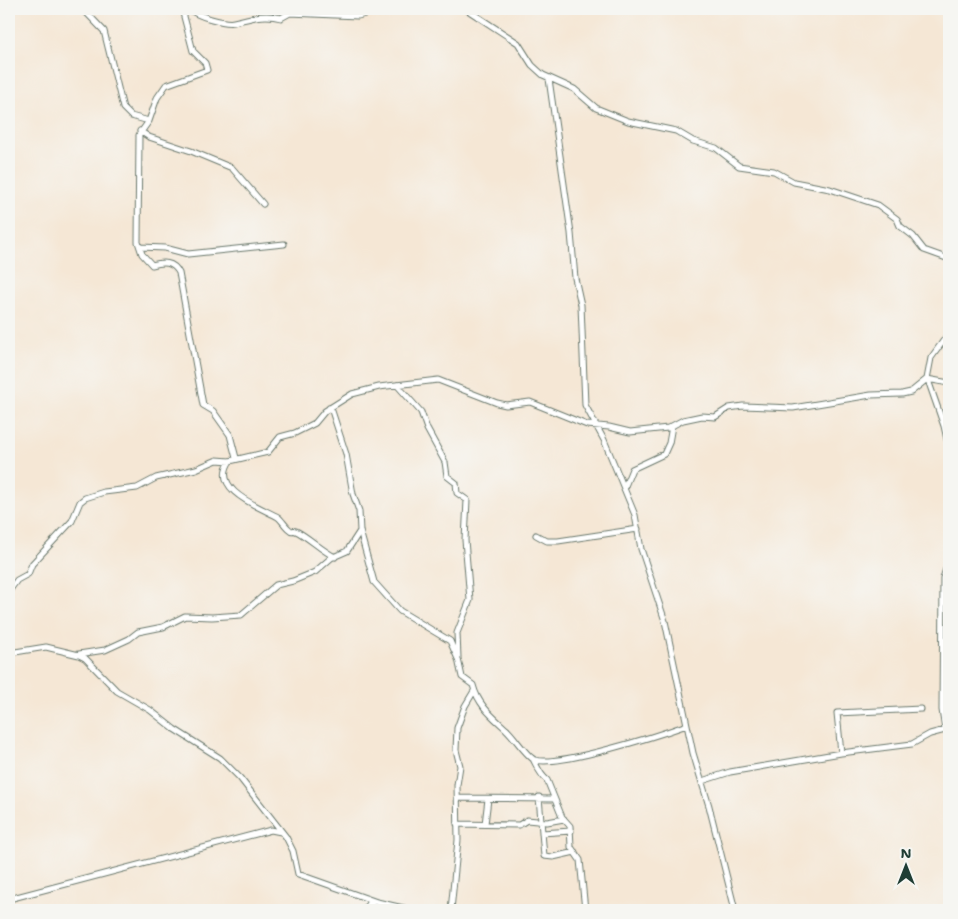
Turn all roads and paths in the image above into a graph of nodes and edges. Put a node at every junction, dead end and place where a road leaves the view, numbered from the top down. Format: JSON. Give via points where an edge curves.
{"nodes":[{"id":1,"x":83,"y":9,"type":"edge"},
{"id":2,"x":182,"y":9,"type":"edge"},
{"id":3,"x":190,"y":9,"type":"edge"},
{"id":4,"x":383,"y":9,"type":"edge"},
{"id":5,"x":466,"y":9,"type":"edge"},
{"id":6,"x":549,"y":79,"type":"junction"},
{"id":7,"x":149,"y":121,"type":"junction"},
{"id":8,"x":140,"y":131,"type":"junction"},
{"id":9,"x":263,"y":204,"type":"dead end"},
{"id":10,"x":284,"y":244,"type":"dead end"},
{"id":11,"x":140,"y":247,"type":"junction"},
{"id":12,"x":949,"y":259,"type":"edge"},
{"id":13,"x":949,"y":334,"type":"edge"},
{"id":14,"x":927,"y":380,"type":"junction"},
{"id":15,"x":949,"y":383,"type":"edge"},
{"id":16,"x":397,"y":385,"type":"junction"},
{"id":17,"x":329,"y":408,"type":"junction"},
{"id":18,"x":672,"y":426,"type":"junction"},
{"id":19,"x":596,"y":427,"type":"junction"},
{"id":20,"x":949,"y":448,"type":"edge"},
{"id":21,"x":233,"y":460,"type":"junction"},
{"id":22,"x":624,"y":487,"type":"junction"},
{"id":23,"x":638,"y":529,"type":"junction"},
{"id":24,"x":360,"y":532,"type":"junction"},
{"id":25,"x":536,"y":535,"type":"dead end"},
{"id":26,"x":335,"y":557,"type":"junction"},
{"id":27,"x":949,"y":565,"type":"edge"},
{"id":28,"x":9,"y":591,"type":"edge"},
{"id":29,"x":9,"y":653,"type":"edge"},
{"id":30,"x":79,"y":654,"type":"junction"},
{"id":31,"x":458,"y":659,"type":"junction"},
{"id":32,"x":474,"y":691,"type":"junction"},
{"id":33,"x":921,"y":710,"type":"dead end"},
{"id":34,"x":687,"y":725,"type":"junction"},
{"id":35,"x":841,"y":753,"type":"junction"},
{"id":36,"x":533,"y":759,"type":"junction"},
{"id":37,"x":702,"y":781,"type":"junction"},
{"id":38,"x":539,"y":797,"type":"junction"},
{"id":39,"x":458,"y":798,"type":"junction"},
{"id":40,"x":488,"y":799,"type":"junction"},
{"id":41,"x":554,"y":799,"type":"junction"},
{"id":42,"x":564,"y":819,"type":"junction"},
{"id":43,"x":554,"y":821,"type":"junction"},
{"id":44,"x":542,"y":822,"type":"junction"},
{"id":45,"x":458,"y":824,"type":"junction"},
{"id":46,"x":485,"y":824,"type":"junction"},
{"id":47,"x":570,"y":831,"type":"junction"},
{"id":48,"x":282,"y":832,"type":"junction"},
{"id":49,"x":542,"y":833,"type":"junction"},
{"id":50,"x":555,"y":833,"type":"junction"},
{"id":51,"x":575,"y":852,"type":"junction"},
{"id":52,"x":9,"y":899,"type":"edge"},
{"id":53,"x":377,"y":902,"type":"junction"},
{"id":54,"x":364,"y":910,"type":"edge"},
{"id":55,"x":412,"y":910,"type":"edge"},
{"id":56,"x":451,"y":910,"type":"edge"},
{"id":57,"x":585,"y":910,"type":"edge"},
{"id":58,"x":734,"y":910,"type":"edge"}],
"edges":[{"from":1,"to":7,"type":"street","via":[[104,31],[124,108],[131,116]]},
{"from":2,"to":7,"type":"street","via":[[193,51],[205,63],[207,70],[166,85],[157,98]]},
{"from":3,"to":4,"type":"street","via":[[197,15],[231,23],[270,15],[281,18],[290,13],[358,16]]},
{"from":5,"to":6,"type":"street","via":[[518,43],[537,70]]},
{"from":6,"to":12,"type":"street","via":[[567,85],[591,105],[615,116],[676,130],[693,141],[716,148],[739,166],[774,171],[794,182],[830,189],[878,205],[897,219],[924,250]]},
{"from":6,"to":19,"type":"street","via":[[581,305],[584,398]]},
{"from":7,"to":8,"type":"street"},
{"from":8,"to":9,"type":"street","via":[[149,138],[191,150],[232,168]]},
{"from":8,"to":11,"type":"street"},
{"from":10,"to":11,"type":"street","via":[[188,254],[165,248]]},
{"from":11,"to":21,"type":"street","via":[[146,261],[152,264],[165,262],[179,273],[203,405],[213,411],[232,438]]},
{"from":13,"to":14,"type":"street","via":[[931,358]]},
{"from":14,"to":15,"type":"street"},
{"from":14,"to":18,"type":"street","via":[[911,392],[902,394],[871,395],[793,408],[743,406],[729,408],[715,417],[685,419]]},
{"from":14,"to":20,"type":"street","via":[[947,433]]},
{"from":16,"to":17,"type":"street","via":[[352,394]]},
{"from":16,"to":19,"type":"street","via":[[438,380],[497,403],[530,402]]},
{"from":16,"to":31,"type":"street","via":[[421,412],[445,460],[447,476],[456,483],[457,493],[467,500],[465,540],[470,600],[457,633]]},
{"from":17,"to":21,"type":"street","via":[[311,425],[280,437],[268,452]]},
{"from":17,"to":24,"type":"street","via":[[346,454],[359,511]]},
{"from":18,"to":19,"type":"street","via":[[630,432]]},
{"from":18,"to":22,"type":"street","via":[[664,454],[632,468]]},
{"from":19,"to":22,"type":"street"},
{"from":21,"to":26,"type":"street","via":[[227,466],[226,476],[234,492],[278,517],[290,530]]},
{"from":21,"to":28,"type":"street","via":[[217,460],[204,467],[156,478],[138,488],[85,498],[72,521],[32,564],[28,574]]},
{"from":22,"to":23,"type":"street"},
{"from":23,"to":25,"type":"street","via":[[558,541],[547,541]]},
{"from":23,"to":34,"type":"street","via":[[653,590],[665,621]]},
{"from":24,"to":26,"type":"street","via":[[350,549]]},
{"from":24,"to":31,"type":"street","via":[[378,588],[400,611],[450,641]]},
{"from":26,"to":30,"type":"street","via":[[315,572],[276,585],[241,615],[185,616],[163,627],[138,632],[105,650]]},
{"from":27,"to":35,"type":"street","via":[[943,578],[942,710],[945,730],[912,744]]},
{"from":29,"to":30,"type":"street","via":[[46,647]]},
{"from":30,"to":48,"type":"street","via":[[117,691],[220,758],[259,800]]},
{"from":31,"to":32,"type":"street","via":[[462,678],[472,685]]},
{"from":32,"to":36,"type":"street","via":[[487,712]]},
{"from":32,"to":39,"type":"street","via":[[457,728]]},
{"from":33,"to":35,"type":"street","via":[[837,713]]},
{"from":34,"to":36,"type":"street","via":[[594,752],[553,760]]},
{"from":34,"to":37,"type":"street"},
{"from":35,"to":37,"type":"street","via":[[730,772]]},
{"from":36,"to":41,"type":"street","via":[[547,780]]},
{"from":37,"to":58,"type":"street"},
{"from":38,"to":40,"type":"street"},
{"from":38,"to":41,"type":"street"},
{"from":38,"to":44,"type":"street"},
{"from":39,"to":40,"type":"street"},
{"from":39,"to":45,"type":"street"},
{"from":40,"to":46,"type":"street"},
{"from":41,"to":42,"type":"street"},
{"from":42,"to":43,"type":"street"},
{"from":42,"to":47,"type":"street"},
{"from":43,"to":44,"type":"street"},
{"from":43,"to":50,"type":"street"},
{"from":44,"to":46,"type":"street","via":[[527,820],[519,825]]},
{"from":44,"to":49,"type":"street"},
{"from":45,"to":46,"type":"street"},
{"from":45,"to":56,"type":"street"},
{"from":47,"to":50,"type":"street"},
{"from":47,"to":51,"type":"street","via":[[571,847]]},
{"from":48,"to":52,"type":"street","via":[[271,830]]},
{"from":48,"to":53,"type":"street","via":[[293,852],[298,874]]},
{"from":49,"to":50,"type":"street"},
{"from":49,"to":51,"type":"street","via":[[545,857]]},
{"from":51,"to":57,"type":"street","via":[[582,866]]},
{"from":53,"to":54,"type":"street","via":[[370,903]]},
{"from":53,"to":55,"type":"street"}]}
